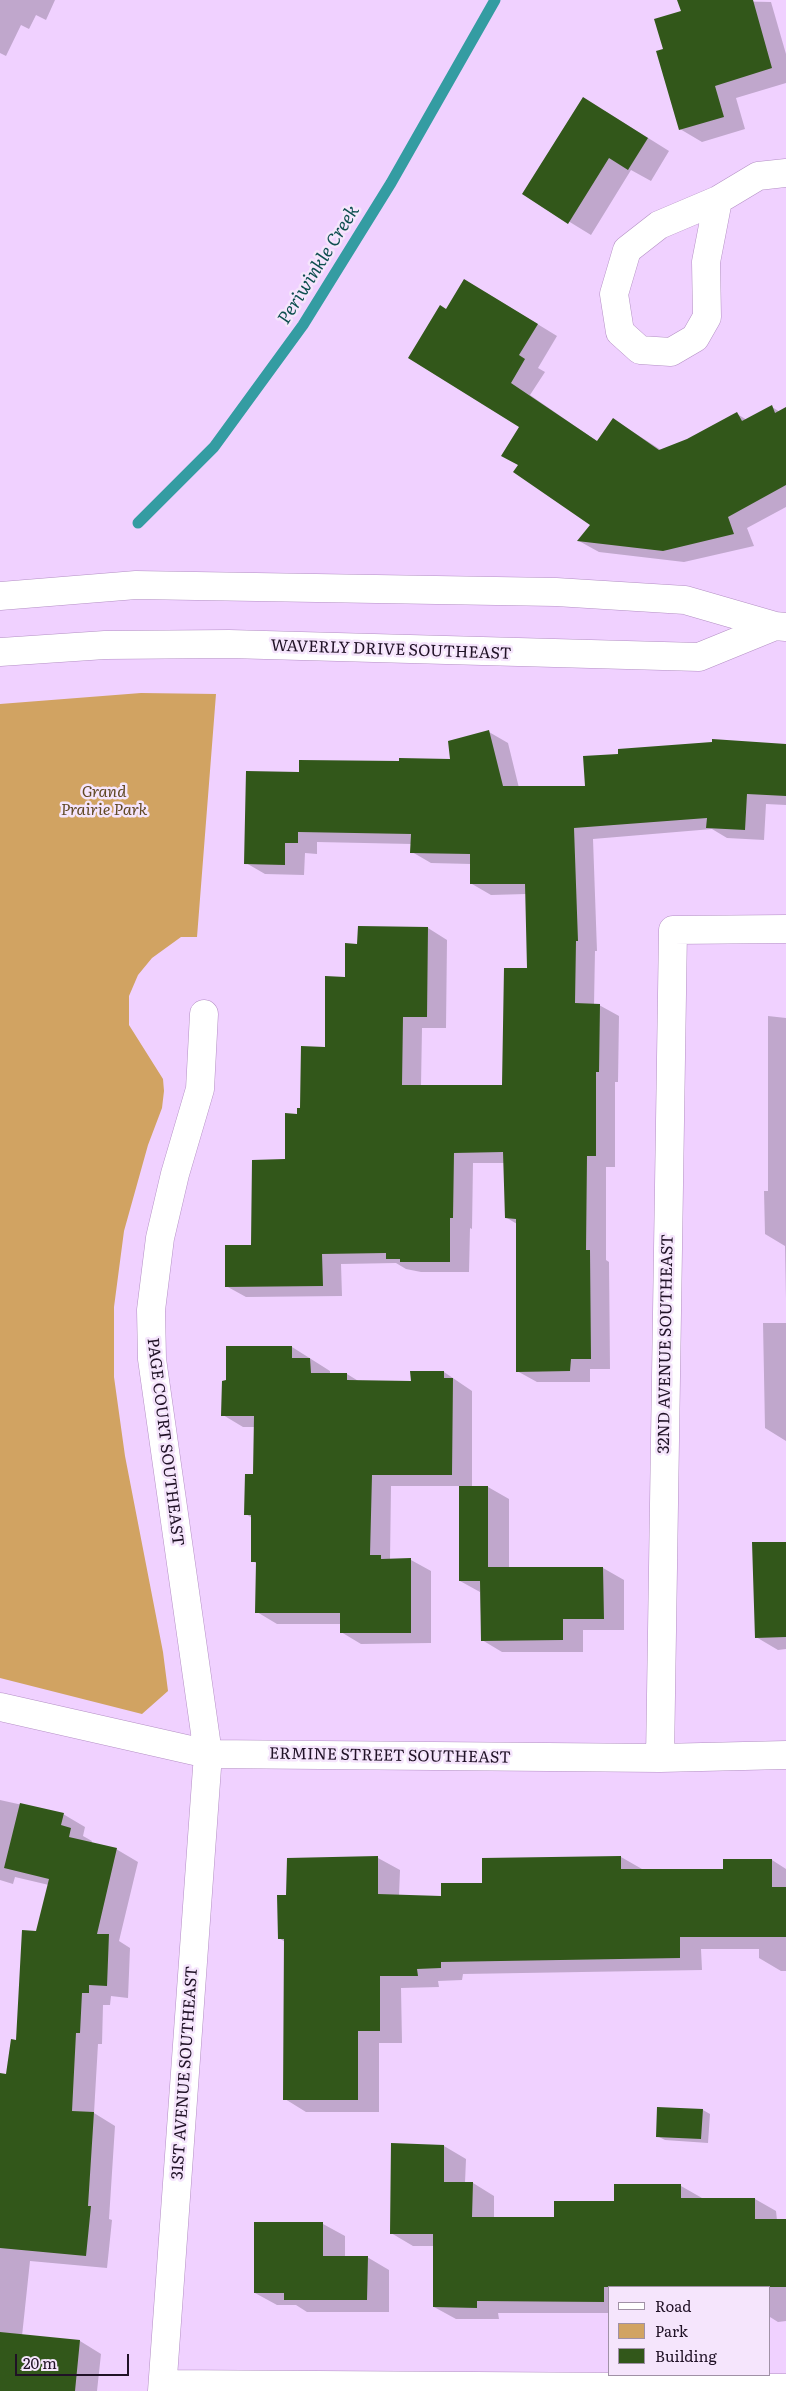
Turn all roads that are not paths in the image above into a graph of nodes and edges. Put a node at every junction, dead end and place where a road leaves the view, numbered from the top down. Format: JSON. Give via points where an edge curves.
{"nodes":[{"id":1,"x":786,"y":173,"type":"edge"},
{"id":2,"x":718,"y":200,"type":"junction"},
{"id":3,"x":0,"y":596,"type":"edge"},
{"id":4,"x":781,"y":627,"type":"edge"},
{"id":5,"x":0,"y":652,"type":"edge"},
{"id":6,"x":786,"y":929,"type":"edge"},
{"id":7,"x":204,"y":1014,"type":"dead end"},
{"id":8,"x":0,"y":1707,"type":"edge"},
{"id":9,"x":208,"y":1754,"type":"junction"},
{"id":10,"x":786,"y":1756,"type":"edge"},
{"id":11,"x":660,"y":1758,"type":"junction"},
{"id":12,"x":163,"y":2387,"type":"edge"},
{"id":13,"x":786,"y":2388,"type":"edge"}],
"edges":[{"from":1,"to":2,"type":"street","via":[[758,176]]},
{"from":2,"to":2,"type":"street","via":[[706,262],[707,317],[695,338],[671,352],[640,350],[620,332],[614,294],[627,250],[659,225]]},
{"from":3,"to":4,"type":"street","name":"WAVERLY DRIVE SOUTHEAST","via":[[136,585],[556,592],[685,600]]},
{"from":4,"to":5,"type":"street","name":"WAVERLY DRIVE SOUTHEAST","via":[[699,657],[228,644],[105,645]]},
{"from":6,"to":11,"type":"street","name":"32ND AVENUE SOUTHEAST","via":[[673,930]]},
{"from":7,"to":9,"type":"street","name":"PAGE COURT SOUTHEAST","via":[[200,1089],[160,1238],[151,1310],[152,1360]]},
{"from":8,"to":9,"type":"street","name":"ERMINE STREET SOUTHEAST"},
{"from":9,"to":11,"type":"street","name":"ERMINE STREET SOUTHEAST"},
{"from":9,"to":12,"type":"street","name":"31ST AVENUE SOUTHEAST"},
{"from":10,"to":11,"type":"street","name":"ERMINE STREET SOUTHEAST"},
{"from":12,"to":13,"type":"street"}]}
